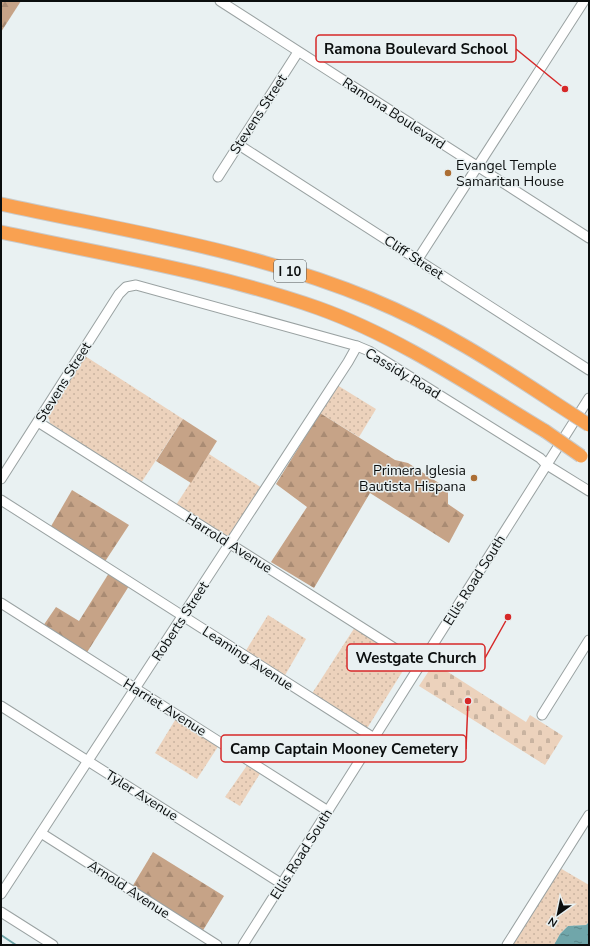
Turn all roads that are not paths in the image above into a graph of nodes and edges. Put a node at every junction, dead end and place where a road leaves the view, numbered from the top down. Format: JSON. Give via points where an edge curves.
{"nodes":[{"id":1,"x":221,"y":1,"type":"edge"},
{"id":2,"x":584,"y":1,"type":"edge"},
{"id":3,"x":298,"y":52,"type":"junction"},
{"id":4,"x":239,"y":145,"type":"junction"},
{"id":5,"x":477,"y":167,"type":"junction"},
{"id":6,"x":218,"y":177,"type":"dead end"},
{"id":7,"x":1,"y":204,"type":"edge"},
{"id":8,"x":1,"y":232,"type":"edge"},
{"id":9,"x":589,"y":238,"type":"edge"},
{"id":10,"x":418,"y":259,"type":"junction"},
{"id":11,"x":126,"y":287,"type":"joint"},
{"id":12,"x":357,"y":346,"type":"junction"},
{"id":13,"x":589,"y":370,"type":"edge"},
{"id":14,"x":589,"y":398,"type":"edge"},
{"id":15,"x":38,"y":422,"type":"junction"},
{"id":16,"x":589,"y":425,"type":"edge"},
{"id":17,"x":585,"y":458,"type":"edge"},
{"id":18,"x":547,"y":464,"type":"junction"},
{"id":19,"x":1,"y":479,"type":"edge"},
{"id":20,"x":589,"y":491,"type":"edge"},
{"id":21,"x":1,"y":500,"type":"edge"},
{"id":22,"x":230,"y":544,"type":"junction"},
{"id":23,"x":1,"y":603,"type":"edge"},
{"id":24,"x":183,"y":616,"type":"junction"},
{"id":25,"x":589,"y":640,"type":"edge"},
{"id":26,"x":420,"y":665,"type":"junction"},
{"id":27,"x":135,"y":688,"type":"junction"},
{"id":28,"x":1,"y":706,"type":"edge"},
{"id":29,"x":542,"y":715,"type":"dead end"},
{"id":30,"x":374,"y":738,"type":"junction"},
{"id":31,"x":88,"y":761,"type":"junction"},
{"id":32,"x":328,"y":811,"type":"junction"},
{"id":33,"x":589,"y":815,"type":"edge"},
{"id":34,"x":41,"y":833,"type":"junction"},
{"id":35,"x":282,"y":884,"type":"junction"},
{"id":36,"x":1,"y":894,"type":"edge"},
{"id":37,"x":1,"y":912,"type":"edge"},
{"id":38,"x":53,"y":945,"type":"edge"},
{"id":39,"x":217,"y":945,"type":"edge"},
{"id":40,"x":244,"y":945,"type":"edge"},
{"id":41,"x":507,"y":945,"type":"edge"}],
"edges":[{"from":1,"to":3,"type":"street","name":"Ramona Boulevard"},
{"from":2,"to":5,"type":"street"},
{"from":3,"to":4,"type":"street","name":"Stevens Street"},
{"from":3,"to":5,"type":"street","name":"Ramona Boulevard"},
{"from":4,"to":6,"type":"street","name":"Stevens Street"},
{"from":4,"to":10,"type":"street","name":"Cliff Street"},
{"from":5,"to":9,"type":"street","name":"Ramona Boulevard"},
{"from":5,"to":10,"type":"street"},
{"from":7,"to":16,"type":"highway","number":"I 10","bridge":true,"via":[[176,241],[251,260],[372,299],[476,352]]},
{"from":8,"to":17,"type":"highway","number":"I 10","bridge":true,"via":[[215,277],[319,308],[424,358]]},
{"from":10,"to":13,"type":"street","name":"Cliff Street"},
{"from":11,"to":12,"type":"street","name":"Cassidy Road","via":[[136,285],[150,288]]},
{"from":11,"to":15,"type":"street","name":"Stevens Street","via":[[119,294]]},
{"from":12,"to":18,"type":"street","name":"Cassidy Road","via":[[378,356]]},
{"from":12,"to":22,"type":"street","name":"Roberts Street"},
{"from":14,"to":18,"type":"street","name":"Ellis Road South"},
{"from":15,"to":19,"type":"street","name":"Stevens Street"},
{"from":15,"to":22,"type":"street","name":"Harrold Avenue"},
{"from":18,"to":20,"type":"street","name":"Cassidy Road"},
{"from":18,"to":26,"type":"street","name":"Ellis Road South"},
{"from":21,"to":24,"type":"street","name":"Leaming Avenue"},
{"from":22,"to":24,"type":"street","name":"Roberts Street"},
{"from":22,"to":26,"type":"street","name":"Harrold Avenue"},
{"from":23,"to":27,"type":"street","name":"Harriet Avenue"},
{"from":24,"to":27,"type":"street","name":"Roberts Street"},
{"from":24,"to":30,"type":"street","name":"Leaming Avenue"},
{"from":25,"to":29,"type":"street"},
{"from":26,"to":30,"type":"street","name":"Ellis Road South"},
{"from":27,"to":31,"type":"street","name":"Roberts Street"},
{"from":27,"to":32,"type":"street","name":"Harriet Avenue"},
{"from":28,"to":31,"type":"street","name":"Tyler Avenue"},
{"from":30,"to":32,"type":"street","name":"Ellis Road South"},
{"from":31,"to":34,"type":"street","name":"Roberts Street"},
{"from":31,"to":35,"type":"street","name":"Tyler Avenue"},
{"from":32,"to":35,"type":"street","name":"Ellis Road South"},
{"from":33,"to":41,"type":"street"},
{"from":34,"to":36,"type":"street","name":"Roberts Street"},
{"from":34,"to":39,"type":"street","name":"Arnold Avenue"},
{"from":35,"to":40,"type":"street","name":"Ellis Road South"},
{"from":37,"to":38,"type":"street"}]}
